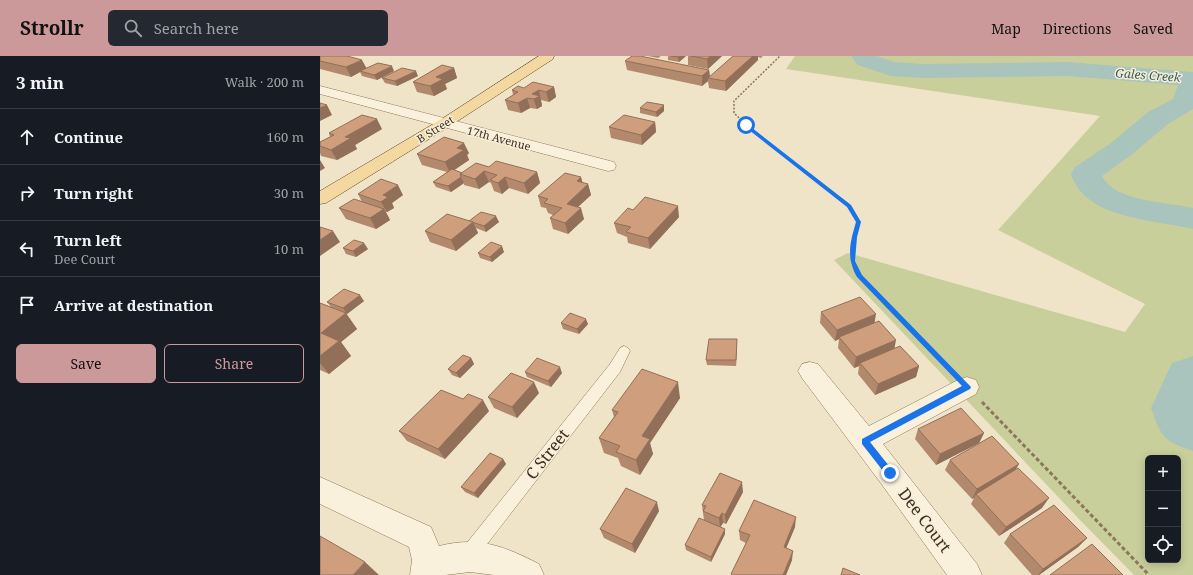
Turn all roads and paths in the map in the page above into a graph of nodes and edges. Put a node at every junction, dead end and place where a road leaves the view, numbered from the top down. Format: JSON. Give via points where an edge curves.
{"nodes":[{"id":1,"x":548,"y":56,"type":"edge"},
{"id":2,"x":780,"y":56,"type":"edge"},
{"id":3,"x":320,"y":90,"type":"edge"},
{"id":4,"x":445,"y":123,"type":"junction"},
{"id":5,"x":608,"y":166,"type":"dead end"},
{"id":6,"x":320,"y":199,"type":"edge"},
{"id":7,"x":624,"y":351,"type":"dead end"},
{"id":8,"x":810,"y":371,"type":"dead end"},
{"id":9,"x":967,"y":387,"type":"junction"},
{"id":10,"x":865,"y":441,"type":"junction"},
{"id":11,"x":320,"y":490,"type":"edge"},
{"id":12,"x":467,"y":556,"type":"junction"},
{"id":13,"x":427,"y":570,"type":"edge"},
{"id":14,"x":528,"y":575,"type":"edge"},
{"id":15,"x":966,"y":575,"type":"edge"},
{"id":16,"x":1149,"y":575,"type":"edge"}],
"edges":[{"from":1,"to":4,"type":"main road","name":"B Street"},
{"from":2,"to":9,"type":"path","via":[[734,101],[734,113],[850,206],[859,222],[854,237],[852,261],[860,276]]},
{"from":3,"to":4,"type":"street","name":"17th Avenue"},
{"from":4,"to":5,"type":"street","name":"17th Avenue"},
{"from":4,"to":6,"type":"main road","name":"B Street"},
{"from":7,"to":12,"type":"lane","name":"C Street","via":[[615,368]]},
{"from":8,"to":10,"type":"street","name":"Dee Court"},
{"from":9,"to":10,"type":"street"},
{"from":9,"to":16,"type":"path"},
{"from":10,"to":15,"type":"street","name":"Dee Court"},
{"from":11,"to":13,"type":"street","via":[[420,537],[426,549]]},
{"from":12,"to":13,"type":"street","via":[[447,559]]},
{"from":12,"to":14,"type":"street","via":[[498,560]]}]}
